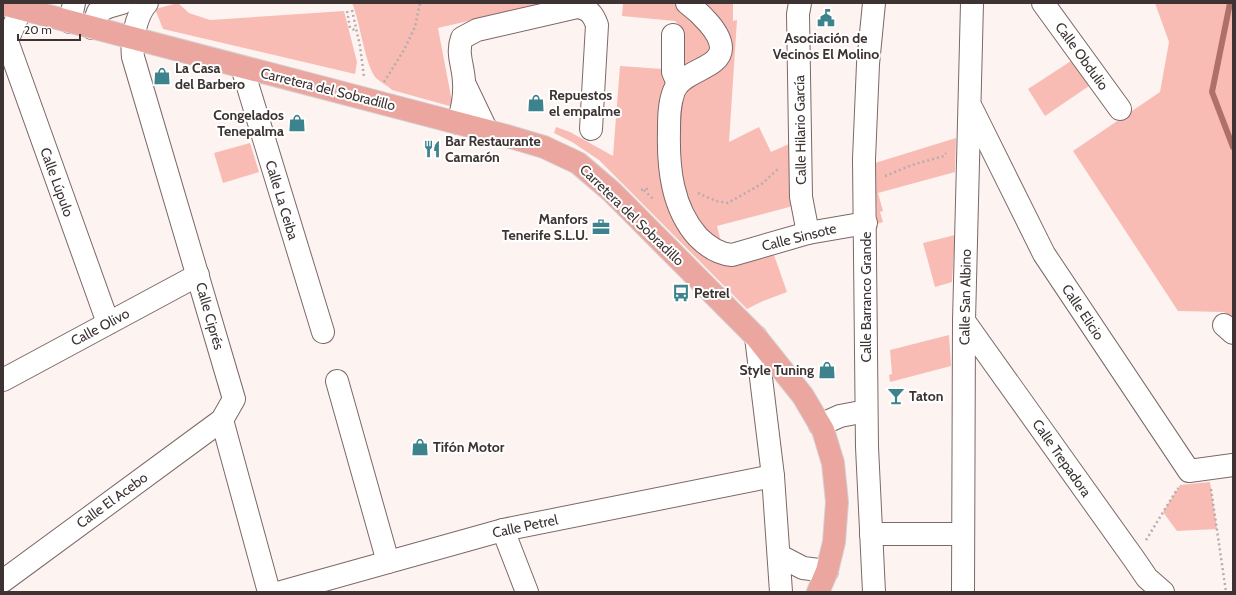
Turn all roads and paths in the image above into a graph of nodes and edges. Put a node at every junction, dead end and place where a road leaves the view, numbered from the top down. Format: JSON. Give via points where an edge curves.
{"nodes":[{"id":1,"x":122,"y":3,"type":"edge"},
{"id":2,"x":147,"y":3,"type":"edge"},
{"id":3,"x":420,"y":3,"type":"edge"},
{"id":4,"x":687,"y":3,"type":"edge"},
{"id":5,"x":800,"y":3,"type":"edge"},
{"id":6,"x":874,"y":3,"type":"edge"},
{"id":7,"x":972,"y":3,"type":"edge"},
{"id":8,"x":1043,"y":3,"type":"edge"},
{"id":9,"x":12,"y":7,"type":"edge"},
{"id":10,"x":352,"y":10,"type":"dead end"},
{"id":11,"x":347,"y":11,"type":"dead end"},
{"id":12,"x":72,"y":12,"type":"edge"},
{"id":13,"x":92,"y":28,"type":"junction"},
{"id":14,"x":356,"y":31,"type":"junction"},
{"id":15,"x":673,"y":35,"type":"dead end"},
{"id":16,"x":134,"y":38,"type":"junction"},
{"id":17,"x":5,"y":43,"type":"edge"},
{"id":18,"x":242,"y":67,"type":"junction"},
{"id":19,"x":464,"y":84,"type":"junction"},
{"id":20,"x":678,"y":84,"type":"junction"},
{"id":21,"x":369,"y":100,"type":"junction"},
{"id":22,"x":971,"y":106,"type":"junction"},
{"id":23,"x":1120,"y":109,"type":"dead end"},
{"id":24,"x":458,"y":123,"type":"junction"},
{"id":25,"x":591,"y":129,"type":"dead end"},
{"id":26,"x":487,"y":131,"type":"junction"},
{"id":27,"x":949,"y":151,"type":"dead end"},
{"id":28,"x":783,"y":165,"type":"dead end"},
{"id":29,"x":882,"y":177,"type":"dead end"},
{"id":30,"x":675,"y":191,"type":"junction"},
{"id":31,"x":621,"y":202,"type":"junction"},
{"id":32,"x":866,"y":223,"type":"junction"},
{"id":33,"x":808,"y":233,"type":"junction"},
{"id":34,"x":198,"y":275,"type":"junction"},
{"id":35,"x":964,"y":321,"type":"junction"},
{"id":36,"x":108,"y":323,"type":"junction"},
{"id":37,"x":323,"y":332,"type":"dead end"},
{"id":38,"x":756,"y":337,"type":"junction"},
{"id":39,"x":3,"y":380,"type":"edge"},
{"id":40,"x":337,"y":381,"type":"dead end"},
{"id":41,"x":866,"y":411,"type":"junction"},
{"id":42,"x":222,"y":420,"type":"junction"},
{"id":43,"x":820,"y":425,"type":"junction"},
{"id":44,"x":1233,"y":466,"type":"edge"},
{"id":45,"x":1198,"y":469,"type":"junction"},
{"id":46,"x":773,"y":476,"type":"junction"},
{"id":47,"x":503,"y":530,"type":"junction"},
{"id":48,"x":871,"y":534,"type":"junction"},
{"id":49,"x":962,"y":534,"type":"junction"},
{"id":50,"x":780,"y":556,"type":"junction"},
{"id":51,"x":1134,"y":559,"type":"junction"},
{"id":52,"x":388,"y":562,"type":"junction"},
{"id":53,"x":827,"y":571,"type":"junction"},
{"id":54,"x":3,"y":581,"type":"edge"},
{"id":55,"x":269,"y":592,"type":"edge"},
{"id":56,"x":281,"y":592,"type":"edge"},
{"id":57,"x":527,"y":592,"type":"edge"},
{"id":58,"x":781,"y":592,"type":"edge"},
{"id":59,"x":818,"y":592,"type":"edge"},
{"id":60,"x":874,"y":592,"type":"edge"},
{"id":61,"x":963,"y":592,"type":"edge"},
{"id":62,"x":1163,"y":592,"type":"edge"},
{"id":63,"x":1226,"y":592,"type":"edge"}],
"edges":[{"from":1,"to":13,"type":"street","via":[[98,12]]},
{"from":2,"to":16,"type":"street","name":"Calle Ciprés","via":[[140,13]]},
{"from":3,"to":21,"type":"path","via":[[416,27],[404,50]]},
{"from":4,"to":20,"type":"street","via":[[700,12],[712,28],[721,47],[720,54],[714,62],[690,74]]},
{"from":5,"to":33,"type":"street","name":"Calle Hilario García","via":[[800,197]]},
{"from":6,"to":32,"type":"street","name":"Calle Barranco Grande","via":[[864,127]]},
{"from":7,"to":22,"type":"street","name":"Calle San Albino"},
{"from":8,"to":23,"type":"street","name":"Calle Obdulio"},
{"from":9,"to":12,"type":"main road","name":"Carretera del Sobradillo"},
{"from":9,"to":17,"type":"street"},
{"from":10,"to":14,"type":"path"},
{"from":11,"to":14,"type":"path","via":[[350,28]]},
{"from":12,"to":13,"type":"main road","name":"Carretera del Sobradillo"},
{"from":13,"to":16,"type":"main road","name":"Carretera del Sobradillo"},
{"from":14,"to":21,"type":"path"},
{"from":15,"to":20,"type":"street","via":[[673,72]]},
{"from":16,"to":18,"type":"main road","name":"Carretera del Sobradillo"},
{"from":16,"to":34,"type":"street","name":"Calle Ciprés","via":[[133,57]]},
{"from":17,"to":36,"type":"street","name":"Calle Lúpulo"},
{"from":18,"to":21,"type":"main road","name":"Carretera del Sobradillo"},
{"from":18,"to":37,"type":"street","name":"Calle La Ceiba"},
{"from":19,"to":24,"type":"street","via":[[463,107]]},
{"from":19,"to":25,"type":"street","via":[[459,46],[462,38],[469,33],[577,7],[586,9],[594,16],[598,25]]},
{"from":19,"to":26,"type":"street"},
{"from":20,"to":30,"type":"street","via":[[671,103],[669,121],[670,165]]},
{"from":21,"to":24,"type":"main road","name":"Carretera del Sobradillo"},
{"from":22,"to":35,"type":"street","name":"Calle San Albino"},
{"from":22,"to":45,"type":"street","name":"Calle Elicio","via":[[1044,254]]},
{"from":24,"to":26,"type":"main road","name":"Carretera del Sobradillo"},
{"from":26,"to":31,"type":"main road","name":"Carretera del Sobradillo","via":[[544,146],[578,163]]},
{"from":27,"to":29,"type":"path","via":[[944,156],[912,164],[899,172]]},
{"from":28,"to":30,"type":"path","via":[[763,183],[728,203],[716,201],[696,192]]},
{"from":30,"to":31,"type":"path","via":[[650,188],[637,190]]},
{"from":30,"to":33,"type":"street","name":"Calle Sinsote","via":[[688,226],[704,243],[722,253],[732,255]]},
{"from":31,"to":38,"type":"main road","name":"Carretera del Sobradillo"},
{"from":32,"to":33,"type":"street","name":"Calle Sinsote"},
{"from":32,"to":41,"type":"street","name":"Calle Barranco Grande"},
{"from":34,"to":36,"type":"street","name":"Calle Olivo"},
{"from":34,"to":42,"type":"street","name":"Calle Ciprés","via":[[234,399]]},
{"from":35,"to":49,"type":"street","name":"Calle San Albino"},
{"from":35,"to":51,"type":"street","name":"Calle Trepadora"},
{"from":36,"to":39,"type":"street","name":"Calle Olivo"},
{"from":38,"to":43,"type":"main road","name":"Carretera del Sobradillo","via":[[803,396]]},
{"from":38,"to":46,"type":"street"},
{"from":40,"to":52,"type":"street"},
{"from":41,"to":43,"type":"street","via":[[840,416]]},
{"from":41,"to":48,"type":"street","name":"Calle Barranco Grande"},
{"from":42,"to":54,"type":"street","name":"Calle El Acebo"},
{"from":42,"to":55,"type":"street"},
{"from":43,"to":53,"type":"main road","name":"Carretera del Sobradillo","via":[[833,464],[837,502],[834,542]]},
{"from":44,"to":45,"type":"street"},
{"from":45,"to":51,"type":"path"},
{"from":45,"to":63,"type":"path"},
{"from":46,"to":47,"type":"street","name":"Calle Petrel"},
{"from":46,"to":50,"type":"street"},
{"from":47,"to":52,"type":"street","name":"Calle Petrel"},
{"from":47,"to":57,"type":"street"},
{"from":48,"to":49,"type":"street"},
{"from":48,"to":60,"type":"street","name":"Calle Barranco Grande"},
{"from":49,"to":61,"type":"street","name":"Calle San Albino"},
{"from":50,"to":53,"type":"street","via":[[803,568]]},
{"from":50,"to":58,"type":"street"},
{"from":51,"to":62,"type":"street","name":"Calle Trepadora","via":[[1147,578]]},
{"from":52,"to":56,"type":"street","name":"Calle Petrel"},
{"from":53,"to":59,"type":"main road","name":"Carretera del Sobradillo"}]}
